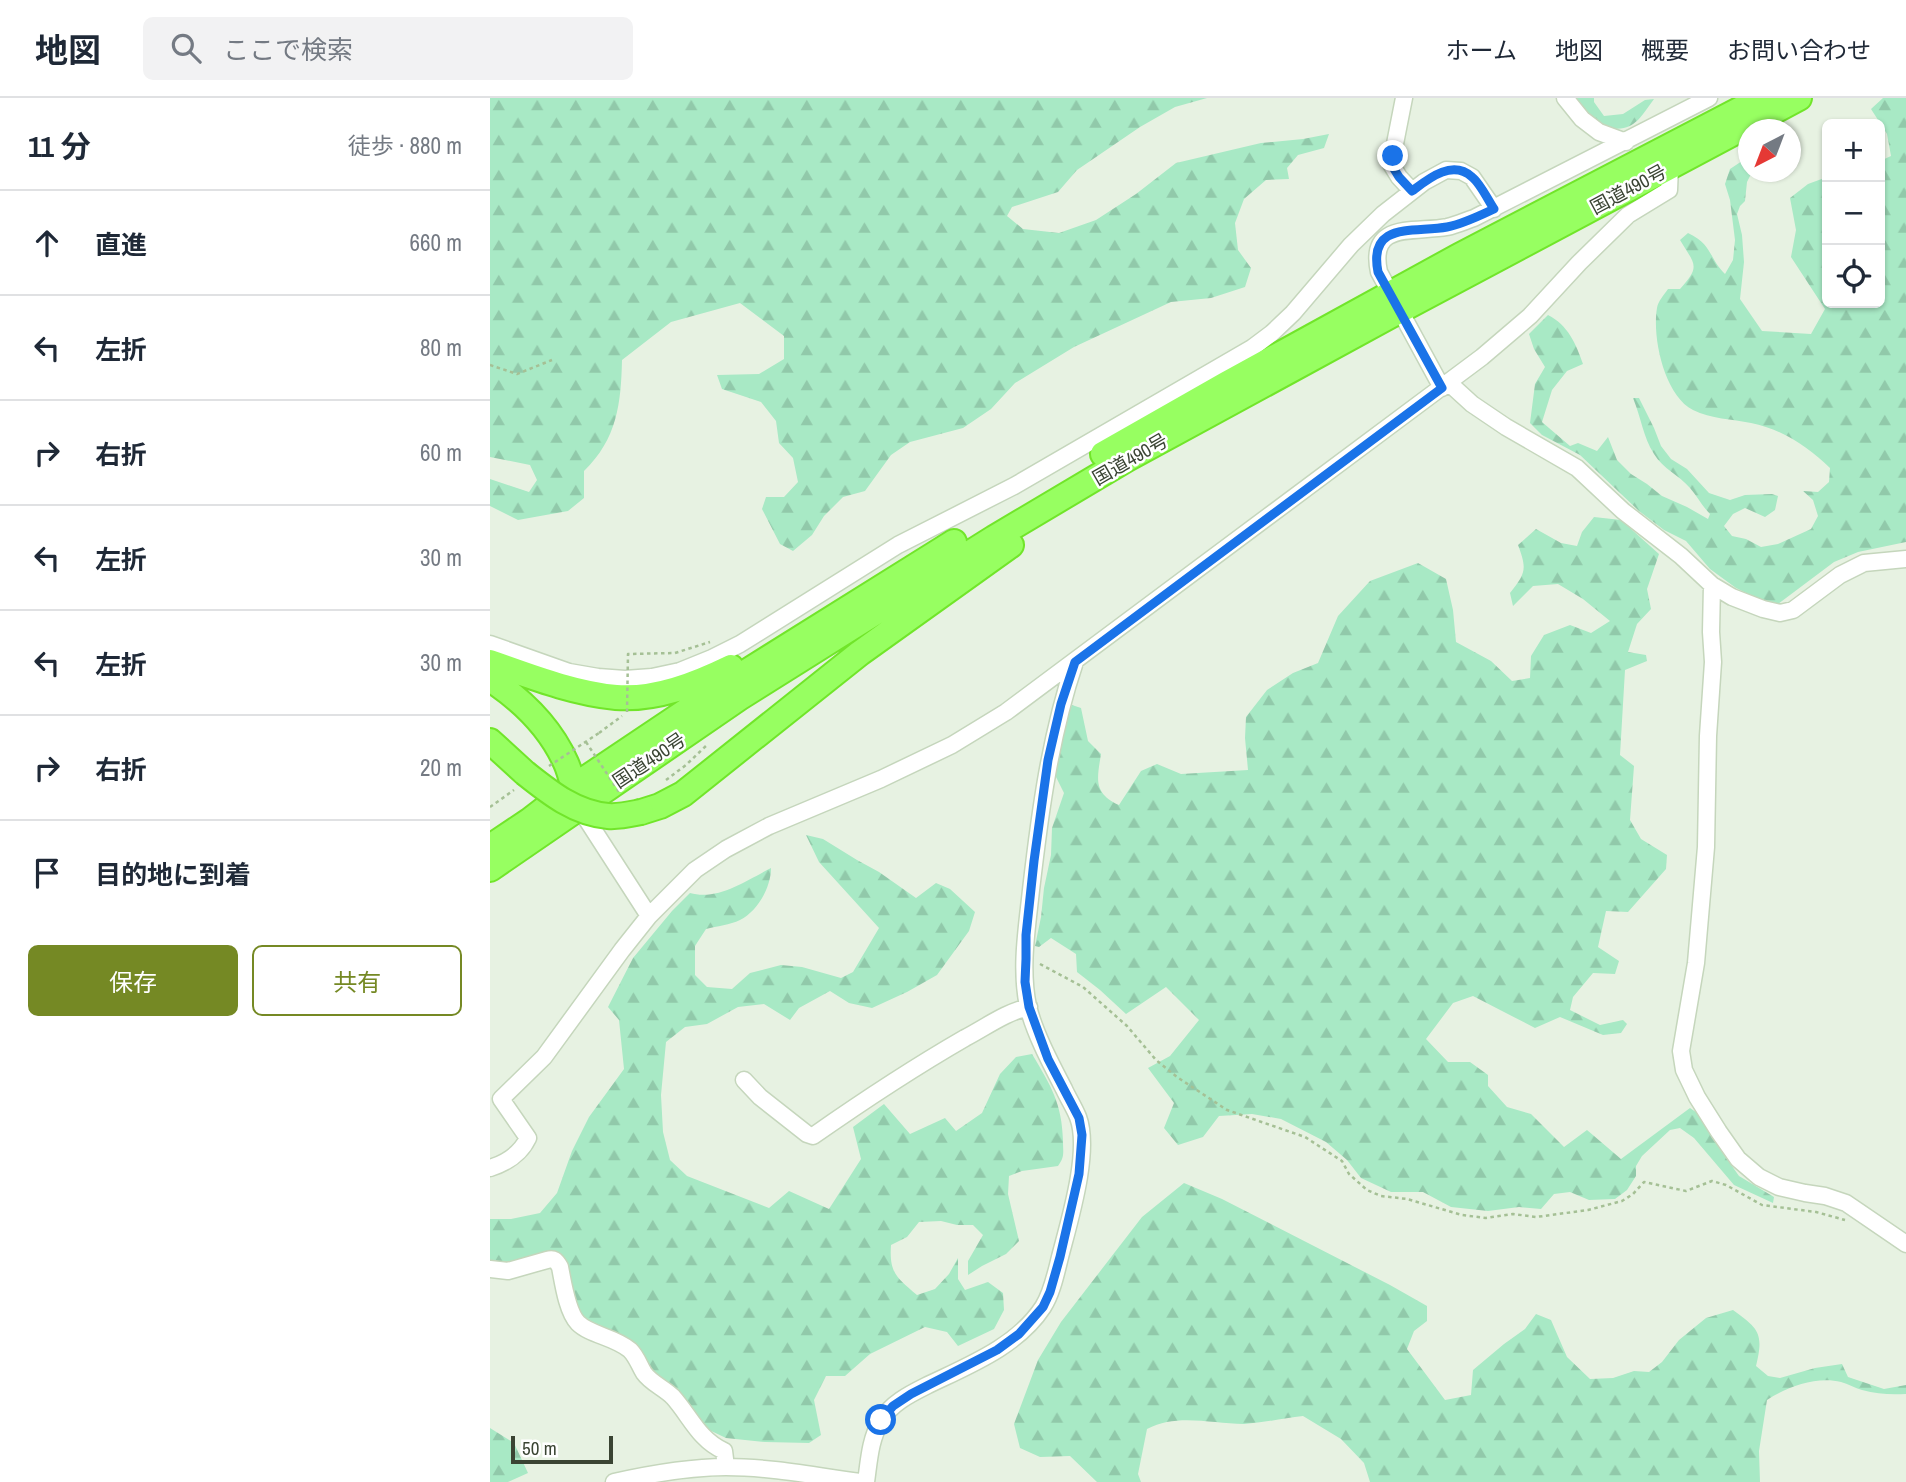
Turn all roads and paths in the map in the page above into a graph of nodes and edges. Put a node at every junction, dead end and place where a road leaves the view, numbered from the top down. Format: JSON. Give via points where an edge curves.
{"nodes":[{"id":1,"x":1404,"y":98,"type":"edge"},
{"id":2,"x":1565,"y":98,"type":"edge"},
{"id":3,"x":1709,"y":98,"type":"edge"},
{"id":4,"x":1762,"y":98,"type":"edge"},
{"id":5,"x":1799,"y":98,"type":"edge"},
{"id":6,"x":1626,"y":142,"type":"junction"},
{"id":7,"x":1670,"y":167,"type":"junction"},
{"id":8,"x":1412,"y":191,"type":"junction"},
{"id":9,"x":1494,"y":209,"type":"junction"},
{"id":10,"x":1395,"y":303,"type":"junction"},
{"id":11,"x":552,"y":360,"type":"dead end"},
{"id":12,"x":490,"y":365,"type":"edge"},
{"id":13,"x":1446,"y":385,"type":"junction"},
{"id":14,"x":1127,"y":459,"type":"junction"},
{"id":15,"x":1906,"y":559,"type":"edge"},
{"id":16,"x":1712,"y":585,"type":"junction"},
{"id":17,"x":822,"y":624,"type":"junction"},
{"id":18,"x":714,"y":640,"type":"dead end"},
{"id":19,"x":490,"y":644,"type":"edge"},
{"id":20,"x":490,"y":662,"type":"edge"},
{"id":21,"x":1075,"y":662,"type":"junction"},
{"id":22,"x":490,"y":679,"type":"edge"},
{"id":23,"x":490,"y":741,"type":"edge"},
{"id":24,"x":586,"y":742,"type":"junction"},
{"id":25,"x":710,"y":742,"type":"dead end"},
{"id":26,"x":536,"y":771,"type":"junction"},
{"id":27,"x":659,"y":786,"type":"dead end"},
{"id":28,"x":576,"y":797,"type":"junction"},
{"id":29,"x":632,"y":805,"type":"junction"},
{"id":30,"x":490,"y":847,"type":"edge"},
{"id":31,"x":490,"y":869,"type":"edge"},
{"id":32,"x":649,"y":916,"type":"junction"},
{"id":33,"x":1026,"y":959,"type":"junction"},
{"id":34,"x":1029,"y":1007,"type":"junction"},
{"id":35,"x":744,"y":1080,"type":"dead end"},
{"id":36,"x":490,"y":1168,"type":"edge"},
{"id":37,"x":1850,"y":1222,"type":"dead end"},
{"id":38,"x":1906,"y":1244,"type":"edge"},
{"id":39,"x":490,"y":1269,"type":"edge"},
{"id":40,"x":726,"y":1467,"type":"junction"},
{"id":41,"x":614,"y":1482,"type":"edge"},
{"id":42,"x":860,"y":1482,"type":"edge"},
{"id":43,"x":866,"y":1482,"type":"edge"}],
"edges":[{"from":1,"to":8,"type":"street","via":[[1391,164]]},
{"from":2,"to":6,"type":"street","via":[[1599,132]]},
{"from":3,"to":6,"type":"street"},
{"from":4,"to":10,"type":"highway","name":"国道490号","via":[[1459,256]]},
{"from":5,"to":7,"type":"highway","name":"国道490号"},
{"from":6,"to":9,"type":"street"},
{"from":7,"to":10,"type":"highway","name":"国道490号"},
{"from":7,"to":13,"type":"street","via":[[1669,190],[1629,215],[1530,316]]},
{"from":8,"to":9,"type":"street","via":[[1446,170],[1461,171],[1472,177]]},
{"from":8,"to":19,"type":"street","via":[[1351,244],[1293,313],[1252,348],[1014,486],[898,545],[712,658],[680,671],[625,679],[569,672]]},
{"from":9,"to":10,"type":"street","via":[[1448,227],[1389,234],[1377,250],[1376,261]]},
{"from":10,"to":13,"type":"street"},
{"from":10,"to":14,"type":"highway","name":"国道490号"},
{"from":10,"to":17,"type":"highway","name":"国道490号","via":[[1226,383],[996,516]]},
{"from":11,"to":12,"type":"path","via":[[517,374]]},
{"from":13,"to":16,"type":"street","via":[[1577,468]]},
{"from":13,"to":21,"type":"street"},
{"from":14,"to":28,"type":"highway","name":"国道490号"},
{"from":14,"to":29,"type":"highway","via":[[860,653],[684,794],[660,806]]},
{"from":15,"to":16,"type":"street","via":[[1864,563],[1793,610],[1780,613]]},
{"from":16,"to":38,"type":"street","via":[[1706,847],[1696,963],[1681,1051],[1684,1070],[1725,1141],[1759,1177],[1779,1187],[1846,1203]]},
{"from":17,"to":20,"type":"highway","via":[[686,687],[651,695],[617,697],[572,689]]},
{"from":17,"to":28,"type":"highway","name":"国道490号","via":[[719,689]]},
{"from":18,"to":24,"type":"path","bridge":true,"via":[[675,653],[628,654],[627,712]]},
{"from":21,"to":32,"type":"street","via":[[952,745],[726,849],[695,870]]},
{"from":21,"to":33,"type":"street","via":[[1048,760]]},
{"from":22,"to":28,"type":"highway","via":[[520,700],[552,737],[567,764]]},
{"from":23,"to":26,"type":"highway"},
{"from":24,"to":26,"type":"path","bridge":true},
{"from":24,"to":29,"type":"path","bridge":true},
{"from":25,"to":27,"type":"path"},
{"from":26,"to":29,"type":"highway","bridge":true,"via":[[563,802],[583,810],[609,816]]},
{"from":28,"to":30,"type":"highway","name":"国道490号"},
{"from":28,"to":31,"type":"highway","name":"国道490号"},
{"from":28,"to":32,"type":"street"},
{"from":32,"to":36,"type":"street","via":[[544,1058],[501,1100],[528,1138],[505,1163]]},
{"from":33,"to":34,"type":"street"},
{"from":33,"to":37,"type":"path","via":[[1083,987],[1127,1026],[1156,1060],[1227,1110],[1305,1137],[1342,1161],[1367,1190],[1381,1196],[1462,1215],[1536,1217],[1622,1201],[1644,1182],[1686,1192],[1712,1181],[1762,1205]]},
{"from":34,"to":35,"type":"street","via":[[951,1047],[813,1136]]},
{"from":34,"to":43,"type":"street","via":[[1048,1059],[1079,1118],[1082,1135],[1079,1174],[1050,1292],[1019,1334],[997,1350],[893,1406],[871,1443]]},
{"from":39,"to":40,"type":"street","via":[[508,1271],[547,1259],[556,1261],[578,1323],[628,1349],[698,1433],[724,1451]]},
{"from":40,"to":41,"type":"street"},
{"from":40,"to":42,"type":"street"}]}
